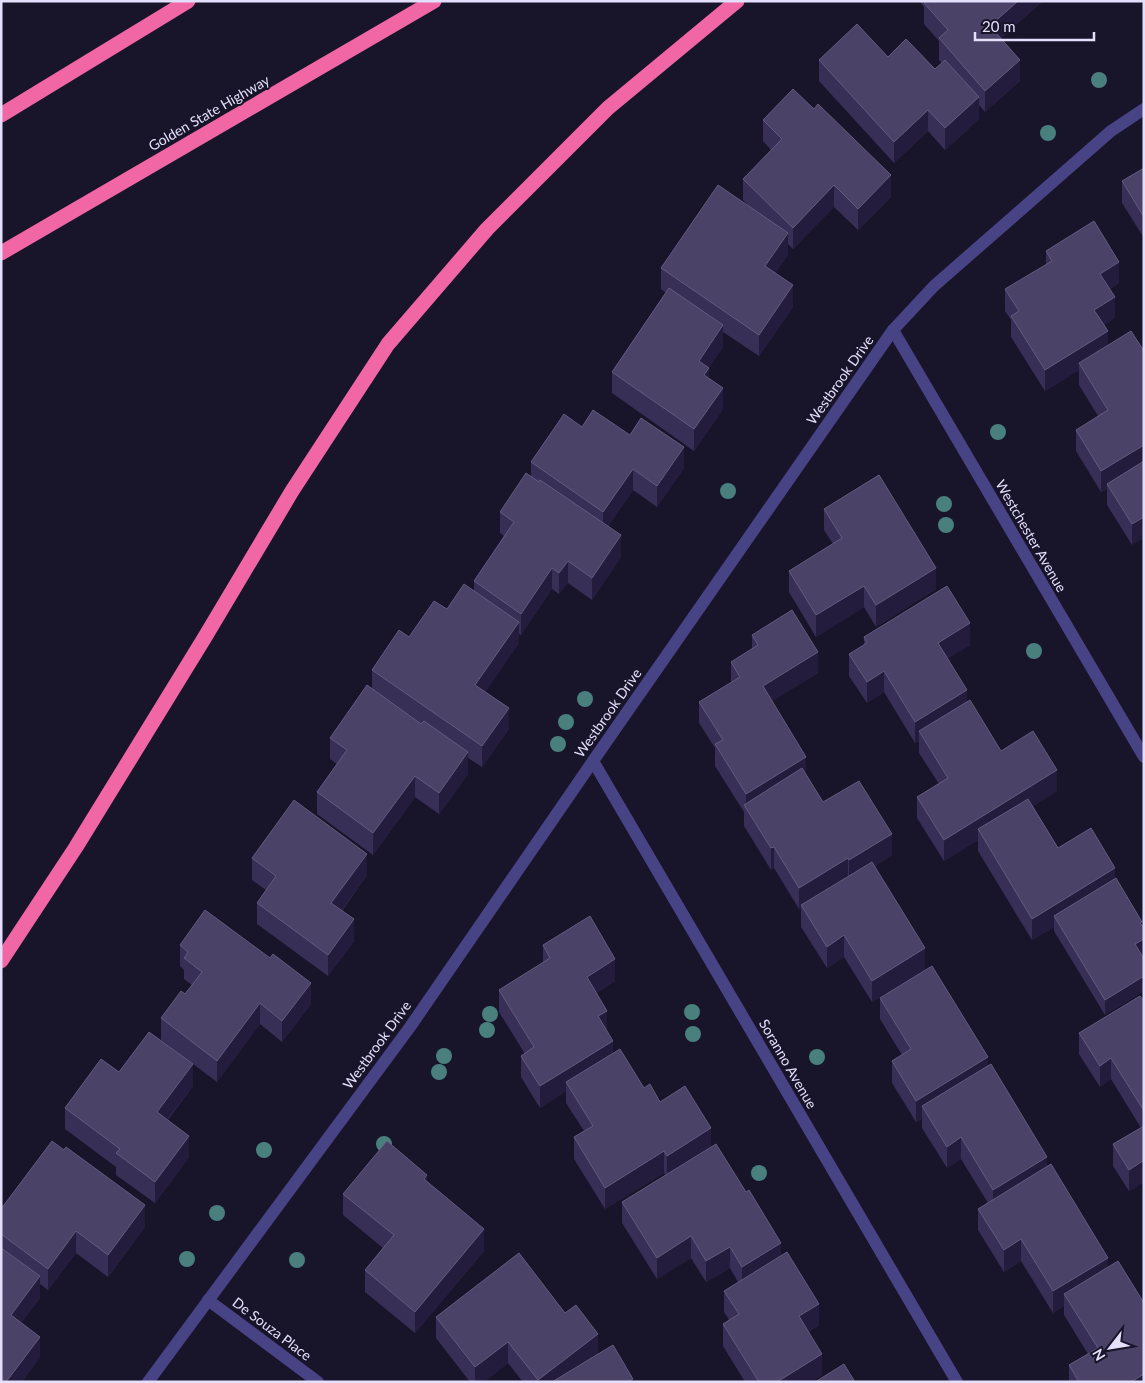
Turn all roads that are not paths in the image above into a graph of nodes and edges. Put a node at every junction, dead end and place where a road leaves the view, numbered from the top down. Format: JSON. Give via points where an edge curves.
{"nodes":[{"id":1,"x":188,"y":1,"type":"edge"},
{"id":2,"x":434,"y":1,"type":"edge"},
{"id":3,"x":737,"y":1,"type":"edge"},
{"id":4,"x":38,"y":94,"type":"junction"},
{"id":5,"x":1144,"y":109,"type":"edge"},
{"id":6,"x":1,"y":111,"type":"edge"},
{"id":7,"x":1,"y":116,"type":"edge"},
{"id":8,"x":1,"y":253,"type":"edge"},
{"id":9,"x":893,"y":330,"type":"junction"},
{"id":10,"x":1144,"y":757,"type":"edge"},
{"id":11,"x":593,"y":761,"type":"junction"},
{"id":12,"x":1,"y":961,"type":"edge"},
{"id":13,"x":208,"y":1300,"type":"junction"},
{"id":14,"x":148,"y":1382,"type":"edge"},
{"id":15,"x":318,"y":1382,"type":"edge"},
{"id":16,"x":957,"y":1382,"type":"edge"}],
"edges":[{"from":1,"to":4,"type":"highway"},
{"from":2,"to":8,"type":"highway","name":"Golden State Highway"},
{"from":3,"to":12,"type":"highway","via":[[608,108],[487,230],[388,344],[292,491],[86,830]]},
{"from":4,"to":6,"type":"highway"},
{"from":4,"to":7,"type":"highway"},
{"from":5,"to":9,"type":"street","name":"Westbrook Drive","via":[[1111,131],[934,286]]},
{"from":9,"to":10,"type":"street","name":"Westchester Avenue"},
{"from":9,"to":11,"type":"street","name":"Westbrook Drive"},
{"from":11,"to":13,"type":"street","name":"Westbrook Drive","via":[[410,1027]]},
{"from":11,"to":16,"type":"street","name":"Soranno Avenue"},
{"from":13,"to":14,"type":"street","name":"Westbrook Drive"},
{"from":13,"to":15,"type":"street","name":"De Souza Place"}]}
